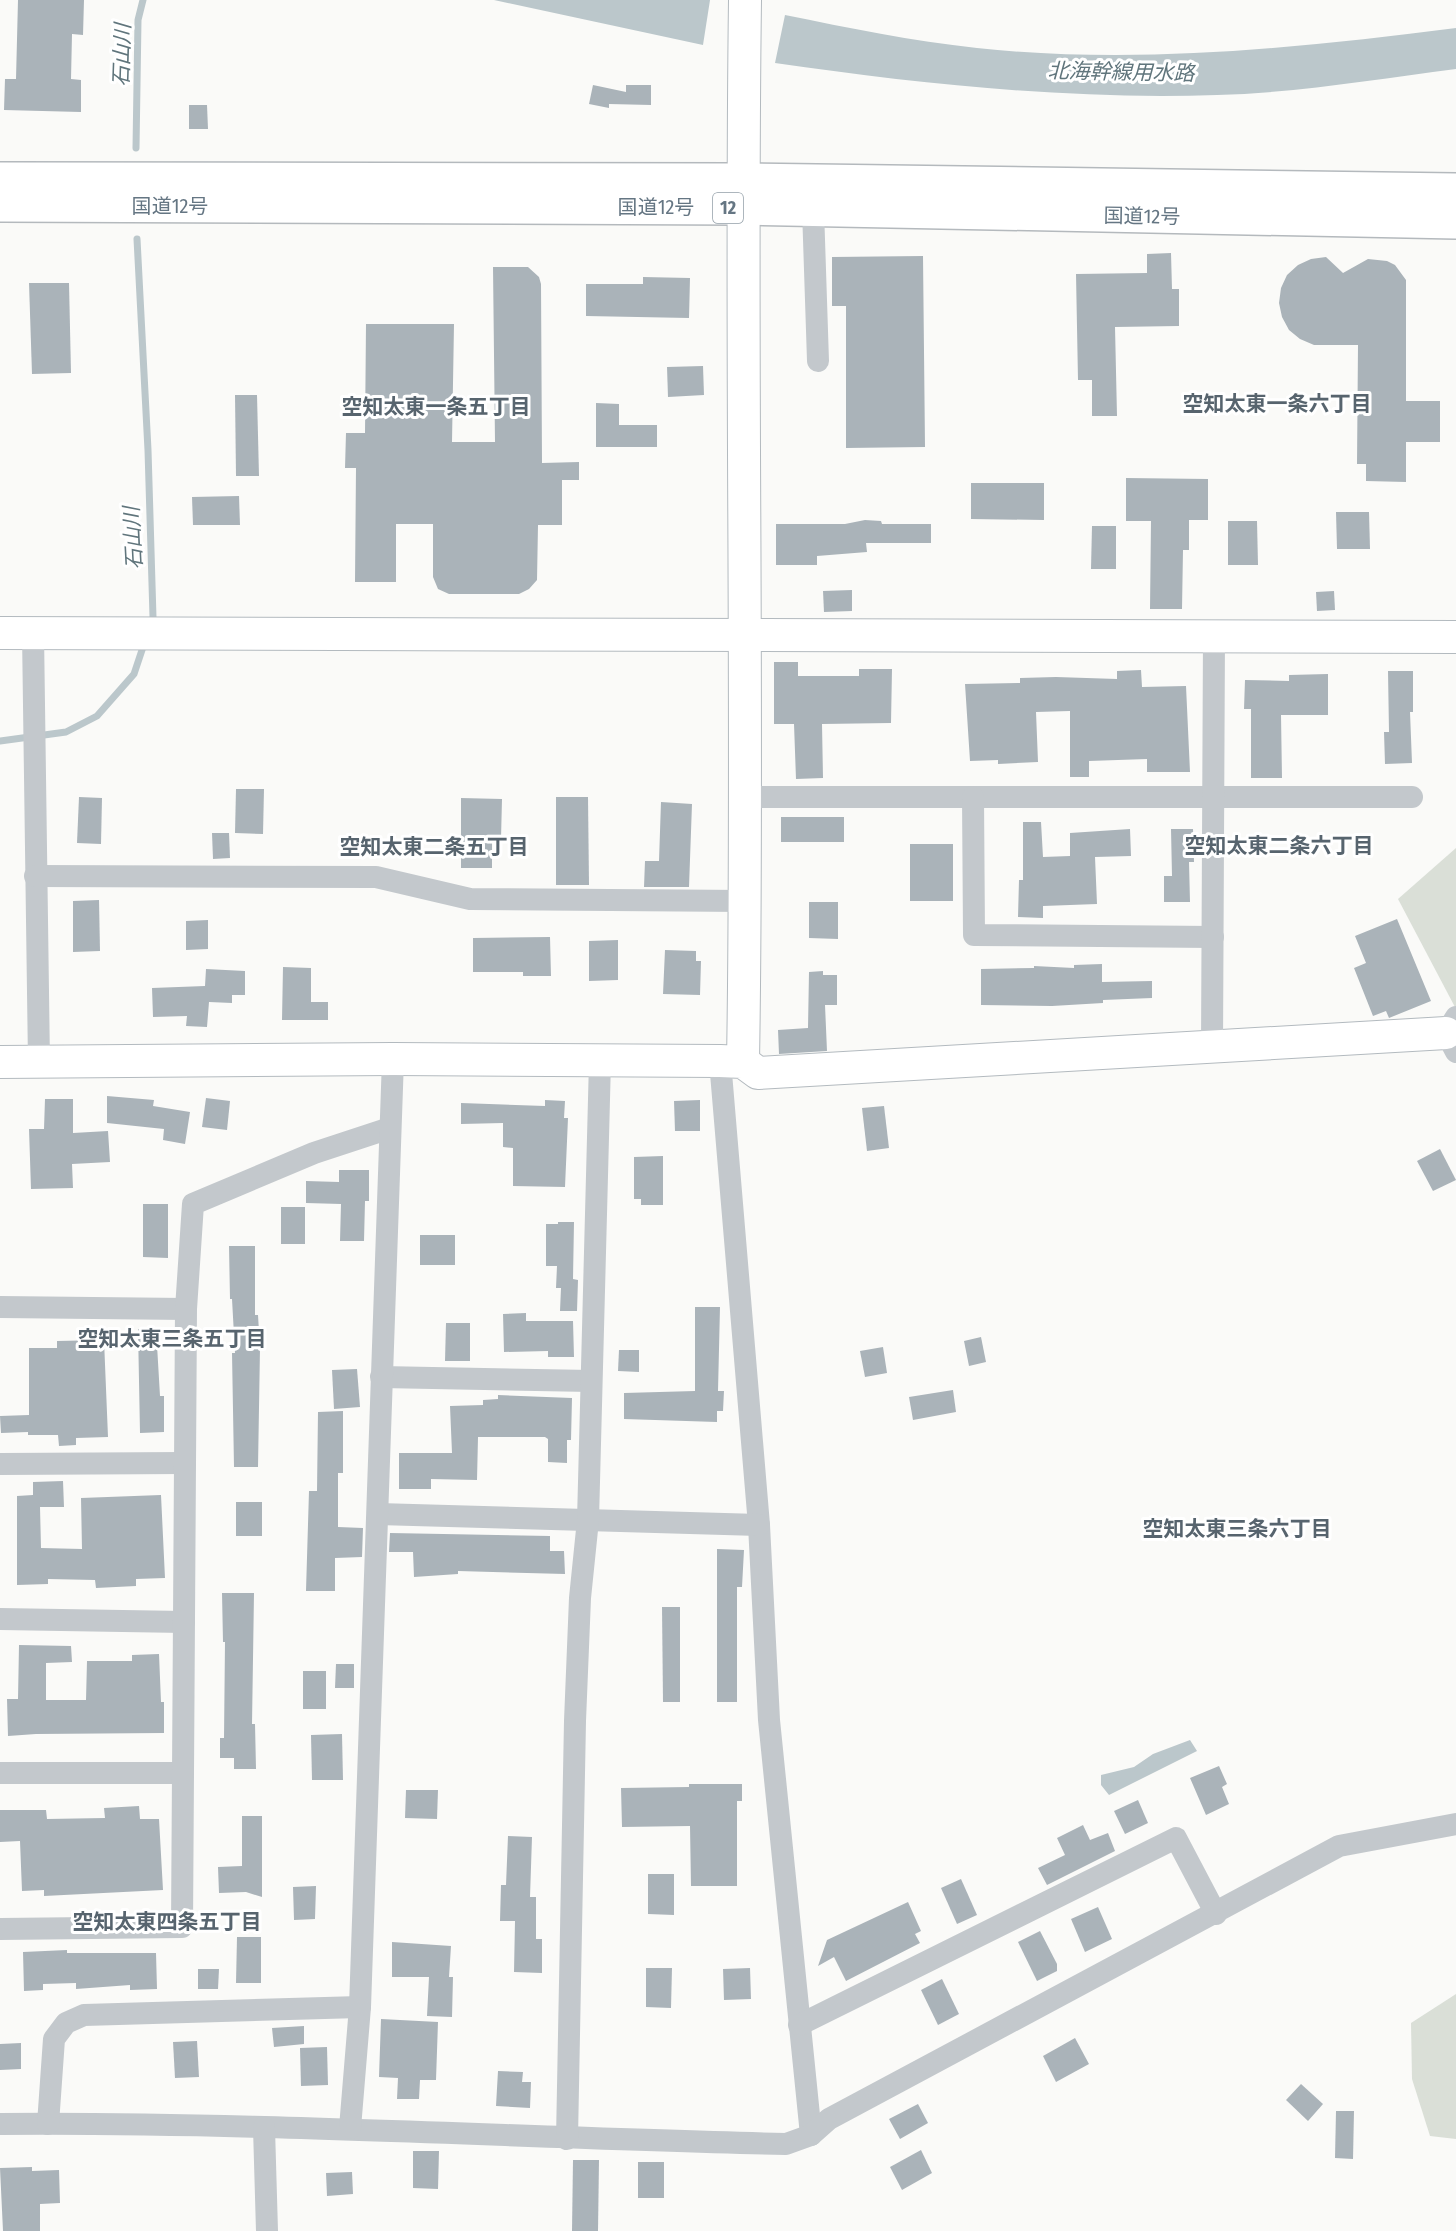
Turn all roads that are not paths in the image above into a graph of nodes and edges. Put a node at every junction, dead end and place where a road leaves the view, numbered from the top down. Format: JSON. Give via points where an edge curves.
{"nodes":[{"id":1,"x":745,"y":0,"type":"edge"},
{"id":2,"x":0,"y":179,"type":"edge"},
{"id":3,"x":1456,"y":190,"type":"edge"},
{"id":4,"x":742,"y":194,"type":"junction"},
{"id":5,"x":0,"y":205,"type":"edge"},
{"id":6,"x":813,"y":209,"type":"junction"},
{"id":7,"x":1456,"y":222,"type":"edge"},
{"id":8,"x":818,"y":361,"type":"dead end"},
{"id":9,"x":0,"y":633,"type":"edge"},
{"id":10,"x":33,"y":633,"type":"junction"},
{"id":11,"x":746,"y":635,"type":"junction"},
{"id":12,"x":1214,"y":636,"type":"junction"},
{"id":13,"x":1456,"y":637,"type":"edge"},
{"id":14,"x":746,"y":797,"type":"junction"},
{"id":15,"x":973,"y":797,"type":"junction"},
{"id":16,"x":1213,"y":797,"type":"junction"},
{"id":17,"x":1412,"y":797,"type":"dead end"},
{"id":18,"x":35,"y":876,"type":"junction"},
{"id":19,"x":746,"y":902,"type":"junction"},
{"id":20,"x":1213,"y":937,"type":"junction"},
{"id":21,"x":1453,"y":1034,"type":"edge"},
{"id":22,"x":1212,"y":1046,"type":"junction"},
{"id":23,"x":393,"y":1059,"type":"junction"},
{"id":24,"x":600,"y":1061,"type":"junction"},
{"id":25,"x":731,"y":1061,"type":"junction"},
{"id":26,"x":0,"y":1062,"type":"edge"},
{"id":27,"x":39,"y":1063,"type":"junction"},
{"id":28,"x":390,"y":1128,"type":"junction"},
{"id":29,"x":0,"y":1307,"type":"edge"},
{"id":30,"x":186,"y":1309,"type":"junction"},
{"id":31,"x":381,"y":1377,"type":"junction"},
{"id":32,"x":591,"y":1381,"type":"junction"},
{"id":33,"x":185,"y":1463,"type":"junction"},
{"id":34,"x":0,"y":1464,"type":"edge"},
{"id":35,"x":378,"y":1514,"type":"junction"},
{"id":36,"x":588,"y":1520,"type":"junction"},
{"id":37,"x":759,"y":1525,"type":"junction"},
{"id":38,"x":0,"y":1619,"type":"edge"},
{"id":39,"x":184,"y":1622,"type":"junction"},
{"id":40,"x":0,"y":1773,"type":"edge"},
{"id":41,"x":183,"y":1773,"type":"junction"},
{"id":42,"x":1456,"y":1824,"type":"edge"},
{"id":43,"x":1216,"y":1914,"type":"junction"},
{"id":44,"x":0,"y":1929,"type":"edge"},
{"id":45,"x":360,"y":2007,"type":"junction"},
{"id":46,"x":799,"y":2025,"type":"junction"},
{"id":47,"x":0,"y":2124,"type":"edge"},
{"id":48,"x":48,"y":2124,"type":"junction"},
{"id":49,"x":264,"y":2128,"type":"junction"},
{"id":50,"x":350,"y":2128,"type":"junction"},
{"id":51,"x":811,"y":2135,"type":"junction"},
{"id":52,"x":567,"y":2139,"type":"junction"},
{"id":53,"x":267,"y":2231,"type":"edge"}],
"edges":[{"from":1,"to":4,"type":"street"},
{"from":2,"to":4,"type":"highway","name":"国道12号","number":"12"},
{"from":3,"to":4,"type":"highway","name":"国道12号","number":"12"},
{"from":4,"to":5,"type":"highway","name":"国道12号","number":"12"},
{"from":4,"to":6,"type":"highway","name":"国道12号","number":"12"},
{"from":4,"to":11,"type":"street"},
{"from":6,"to":7,"type":"highway","name":"国道12号","number":"12"},
{"from":6,"to":8,"type":"street"},
{"from":9,"to":10,"type":"street"},
{"from":10,"to":11,"type":"street"},
{"from":10,"to":18,"type":"street"},
{"from":11,"to":12,"type":"street"},
{"from":11,"to":14,"type":"street"},
{"from":12,"to":13,"type":"street"},
{"from":12,"to":16,"type":"street"},
{"from":14,"to":15,"type":"street"},
{"from":14,"to":19,"type":"street"},
{"from":15,"to":16,"type":"street"},
{"from":15,"to":20,"type":"street","via":[[974,935]]},
{"from":16,"to":17,"type":"street"},
{"from":16,"to":20,"type":"street"},
{"from":18,"to":19,"type":"street","via":[[376,877],[471,899]]},
{"from":18,"to":27,"type":"street"},
{"from":19,"to":25,"type":"street"},
{"from":20,"to":22,"type":"street"},
{"from":21,"to":22,"type":"street"},
{"from":22,"to":25,"type":"street","via":[[758,1073]]},
{"from":23,"to":24,"type":"street"},
{"from":23,"to":27,"type":"street"},
{"from":23,"to":28,"type":"street"},
{"from":24,"to":25,"type":"street"},
{"from":24,"to":32,"type":"street"},
{"from":25,"to":37,"type":"street"},
{"from":26,"to":27,"type":"street"},
{"from":28,"to":30,"type":"street","via":[[314,1153],[193,1204]]},
{"from":28,"to":31,"type":"street"},
{"from":29,"to":30,"type":"street"},
{"from":30,"to":33,"type":"street"},
{"from":31,"to":32,"type":"street"},
{"from":31,"to":35,"type":"street"},
{"from":32,"to":36,"type":"street"},
{"from":33,"to":34,"type":"street"},
{"from":33,"to":39,"type":"street"},
{"from":35,"to":36,"type":"street"},
{"from":35,"to":45,"type":"street"},
{"from":36,"to":37,"type":"street"},
{"from":36,"to":52,"type":"street","via":[[575,1710]]},
{"from":37,"to":46,"type":"street","via":[[769,1720]]},
{"from":38,"to":39,"type":"street"},
{"from":39,"to":41,"type":"street"},
{"from":40,"to":41,"type":"street"},
{"from":41,"to":44,"type":"street","via":[[182,1927]]},
{"from":42,"to":43,"type":"street","via":[[1339,1846]]},
{"from":43,"to":46,"type":"street","via":[[1176,1838]]},
{"from":43,"to":51,"type":"street","via":[[829,2119]]},
{"from":45,"to":48,"type":"street","via":[[84,2015],[66,2023],[54,2039]]},
{"from":45,"to":50,"type":"street"},
{"from":46,"to":51,"type":"street"},
{"from":47,"to":48,"type":"street"},
{"from":48,"to":49,"type":"street"},
{"from":49,"to":50,"type":"street"},
{"from":49,"to":53,"type":"street"},
{"from":50,"to":52,"type":"street"},
{"from":51,"to":52,"type":"street","via":[[786,2144]]}]}
